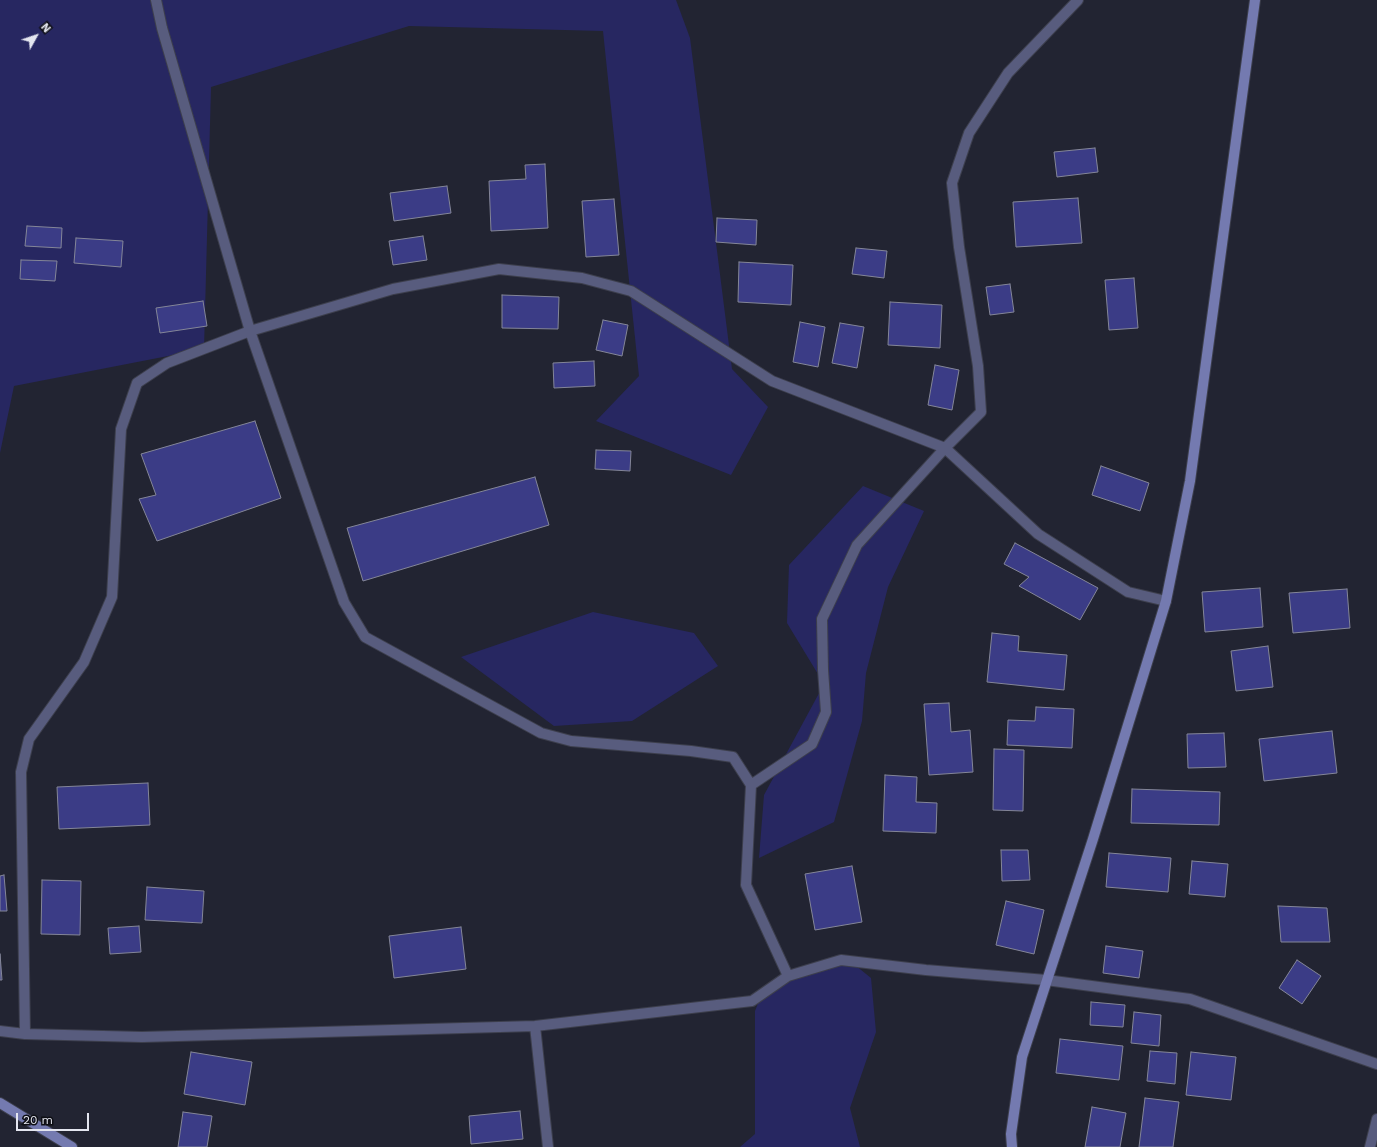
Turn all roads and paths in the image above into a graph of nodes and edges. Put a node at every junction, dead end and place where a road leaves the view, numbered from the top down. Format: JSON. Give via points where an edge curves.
{"nodes":[{"id":1,"x":156,"y":0,"type":"edge"},
{"id":2,"x":1078,"y":0,"type":"edge"},
{"id":3,"x":1255,"y":0,"type":"edge"},
{"id":4,"x":250,"y":331,"type":"junction"},
{"id":5,"x":945,"y":448,"type":"junction"},
{"id":6,"x":1166,"y":601,"type":"junction"},
{"id":7,"x":751,"y":784,"type":"junction"},
{"id":8,"x":788,"y":976,"type":"junction"},
{"id":9,"x":1046,"y":980,"type":"junction"},
{"id":10,"x":535,"y":1026,"type":"junction"},
{"id":11,"x":0,"y":1031,"type":"edge"},
{"id":12,"x":26,"y":1034,"type":"junction"},
{"id":13,"x":1377,"y":1064,"type":"edge"},
{"id":14,"x":0,"y":1103,"type":"edge"},
{"id":15,"x":1377,"y":1119,"type":"edge"},
{"id":16,"x":72,"y":1147,"type":"edge"},
{"id":17,"x":548,"y":1147,"type":"edge"},
{"id":18,"x":1012,"y":1147,"type":"edge"},
{"id":19,"x":1370,"y":1147,"type":"edge"}],
"edges":[{"from":1,"to":4,"type":"street"},
{"from":2,"to":5,"type":"street","via":[[1008,73],[969,133],[952,183],[959,247],[978,366],[981,412]]},
{"from":3,"to":6,"type":"street","via":[[1190,481]]},
{"from":4,"to":5,"type":"street","via":[[393,289],[499,269],[582,278],[631,291],[772,381]]},
{"from":4,"to":7,"type":"street","via":[[344,602],[365,637],[541,733],[571,741],[691,750],[733,758]]},
{"from":4,"to":12,"type":"street","via":[[167,363],[137,383],[121,429],[112,597],[84,662],[29,739],[21,772]]},
{"from":5,"to":6,"type":"street","via":[[1038,534],[1128,592]]},
{"from":5,"to":7,"type":"street","via":[[857,545],[822,619],[826,712],[812,744]]},
{"from":6,"to":9,"type":"street","via":[[1093,839]]},
{"from":7,"to":8,"type":"street","via":[[746,885]]},
{"from":8,"to":9,"type":"street","via":[[841,960]]},
{"from":8,"to":10,"type":"street","via":[[752,1001]]},
{"from":9,"to":13,"type":"street","via":[[1190,999]]},
{"from":9,"to":18,"type":"street","via":[[1022,1057],[1010,1134]]},
{"from":10,"to":12,"type":"street","via":[[142,1037]]},
{"from":10,"to":17,"type":"street"},
{"from":11,"to":12,"type":"street"},
{"from":14,"to":16,"type":"street"},
{"from":15,"to":19,"type":"street"}]}
